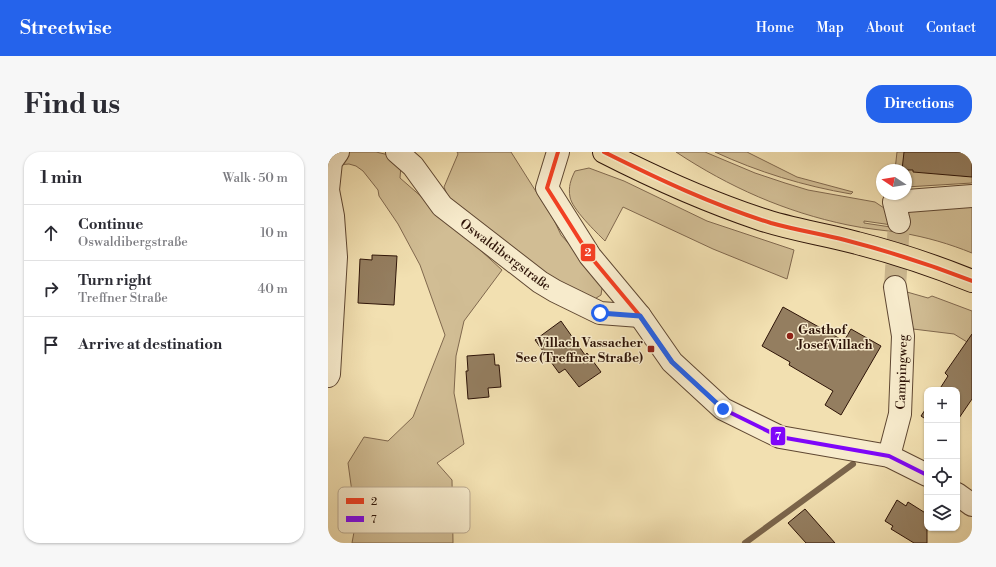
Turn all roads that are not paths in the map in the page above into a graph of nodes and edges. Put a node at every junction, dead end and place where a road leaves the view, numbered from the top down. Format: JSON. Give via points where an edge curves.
{"nodes":[{"id":1,"x":338,"y":152,"type":"edge"},
{"id":2,"x":397,"y":152,"type":"edge"},
{"id":3,"x":558,"y":152,"type":"edge"},
{"id":4,"x":604,"y":152,"type":"edge"},
{"id":5,"x":972,"y":196,"type":"edge"},
{"id":6,"x":899,"y":222,"type":"tunnel mouth"},
{"id":7,"x":972,"y":281,"type":"edge"},
{"id":8,"x":895,"y":287,"type":"tunnel mouth"},
{"id":9,"x":640,"y":316,"type":"junction"},
{"id":10,"x":328,"y":376,"type":"edge"},
{"id":11,"x":889,"y":456,"type":"junction"},
{"id":12,"x":924,"y":473,"type":"edge"},
{"id":13,"x":958,"y":495,"type":"edge"},
{"id":14,"x":972,"y":505,"type":"edge"}],
"edges":[{"from":1,"to":10,"type":"street","via":[[331,162],[328,190],[336,257]]},
{"from":2,"to":9,"type":"street","name":"Oswaldibergstraße","via":[[413,166],[442,206],[540,282],[600,313]]},
{"from":3,"to":9,"type":"street","via":[[547,188],[590,256]]},
{"from":4,"to":7,"type":"main road","via":[[650,176],[760,220],[857,242]]},
{"from":5,"to":6,"type":"street","via":[[894,202]]},
{"from":8,"to":11,"type":"street","name":"Campingweg","via":[[904,336],[900,414]]},
{"from":9,"to":11,"type":"street","via":[[672,362],[723,409],[780,437]]},
{"from":11,"to":12,"type":"street"},
{"from":13,"to":14,"type":"street"}]}
